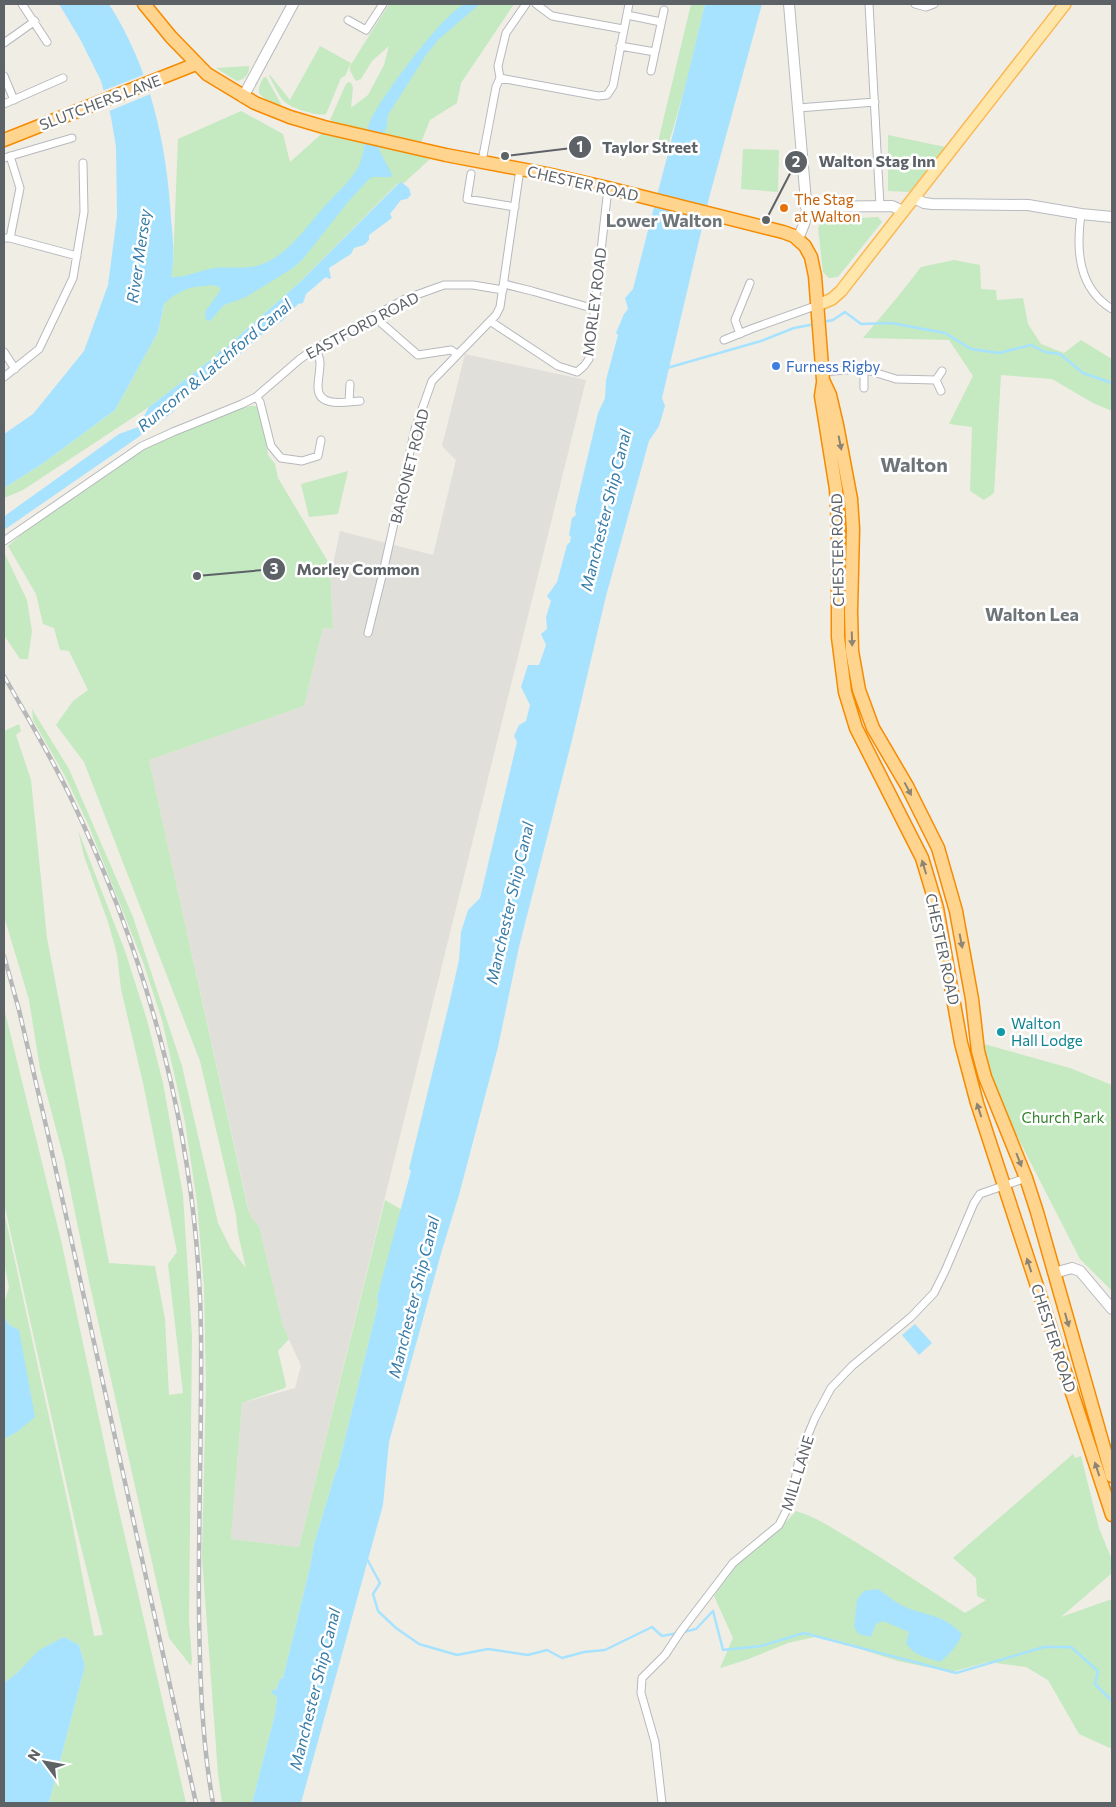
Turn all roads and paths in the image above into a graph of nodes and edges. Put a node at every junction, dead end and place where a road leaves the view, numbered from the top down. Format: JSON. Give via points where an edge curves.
{"nodes":[{"id":1,"x":22,"y":4,"type":"edge"},
{"id":2,"x":144,"y":4,"type":"edge"},
{"id":3,"x":293,"y":4,"type":"edge"},
{"id":4,"x":383,"y":4,"type":"edge"},
{"id":5,"x":526,"y":4,"type":"edge"},
{"id":6,"x":536,"y":4,"type":"edge"},
{"id":7,"x":629,"y":4,"type":"edge"},
{"id":8,"x":790,"y":4,"type":"edge"},
{"id":9,"x":869,"y":4,"type":"edge"},
{"id":10,"x":915,"y":4,"type":"edge"},
{"id":11,"x":934,"y":4,"type":"edge"},
{"id":12,"x":1065,"y":4,"type":"edge"},
{"id":13,"x":664,"y":10,"type":"dead end"},
{"id":14,"x":627,"y":15,"type":"junction"},
{"id":15,"x":348,"y":20,"type":"dead end"},
{"id":16,"x":34,"y":21,"type":"junction"},
{"id":17,"x":661,"y":22,"type":"junction"},
{"id":18,"x":623,"y":29,"type":"junction"},
{"id":19,"x":47,"y":42,"type":"dead end"},
{"id":20,"x":4,"y":43,"type":"edge"},
{"id":21,"x":620,"y":46,"type":"junction"},
{"id":22,"x":655,"y":52,"type":"junction"},
{"id":23,"x":196,"y":64,"type":"junction"},
{"id":24,"x":651,"y":71,"type":"dead end"},
{"id":25,"x":4,"y":76,"type":"edge"},
{"id":26,"x":63,"y":78,"type":"dead end"},
{"id":27,"x":500,"y":78,"type":"junction"},
{"id":28,"x":243,"y":97,"type":"junction"},
{"id":29,"x":14,"y":100,"type":"junction"},
{"id":30,"x":875,"y":102,"type":"junction"},
{"id":31,"x":4,"y":104,"type":"edge"},
{"id":32,"x":798,"y":108,"type":"junction"},
{"id":33,"x":72,"y":138,"type":"dead end"},
{"id":34,"x":4,"y":140,"type":"edge"},
{"id":35,"x":7,"y":158,"type":"edge"},
{"id":36,"x":482,"y":161,"type":"junction"},
{"id":37,"x":82,"y":163,"type":"dead end"},
{"id":38,"x":520,"y":169,"type":"junction"},
{"id":39,"x":471,"y":174,"type":"dead end"},
{"id":40,"x":614,"y":189,"type":"junction"},
{"id":41,"x":914,"y":198,"type":"junction"},
{"id":42,"x":880,"y":206,"type":"junction"},
{"id":43,"x":515,"y":207,"type":"junction"},
{"id":44,"x":806,"y":207,"type":"junction"},
{"id":45,"x":903,"y":211,"type":"junction"},
{"id":46,"x":1081,"y":214,"type":"junction"},
{"id":47,"x":1112,"y":217,"type":"edge"},
{"id":48,"x":7,"y":238,"type":"edge"},
{"id":49,"x":798,"y":239,"type":"junction"},
{"id":50,"x":77,"y":256,"type":"junction"},
{"id":51,"x":750,"y":283,"type":"dead end"},
{"id":52,"x":504,"y":287,"type":"junction"},
{"id":53,"x":595,"y":309,"type":"junction"},
{"id":54,"x":818,"y":309,"type":"junction"},
{"id":55,"x":1112,"y":309,"type":"edge"},
{"id":56,"x":375,"y":315,"type":"junction"},
{"id":57,"x":490,"y":321,"type":"junction"},
{"id":58,"x":740,"y":334,"type":"junction"},
{"id":59,"x":724,"y":340,"type":"dead end"},
{"id":60,"x":316,"y":348,"type":"junction"},
{"id":61,"x":4,"y":352,"type":"edge"},
{"id":62,"x":458,"y":354,"type":"junction"},
{"id":63,"x":16,"y":369,"type":"junction"},
{"id":64,"x":864,"y":370,"type":"junction"},
{"id":65,"x":942,"y":371,"type":"dead end"},
{"id":66,"x":823,"y":376,"type":"junction"},
{"id":67,"x":4,"y":377,"type":"edge"},
{"id":68,"x":936,"y":380,"type":"junction"},
{"id":69,"x":350,"y":384,"type":"dead end"},
{"id":70,"x":864,"y":388,"type":"dead end"},
{"id":71,"x":941,"y":391,"type":"dead end"},
{"id":72,"x":256,"y":397,"type":"junction"},
{"id":73,"x":360,"y":401,"type":"dead end"},
{"id":74,"x":349,"y":402,"type":"junction"},
{"id":75,"x":321,"y":440,"type":"dead end"},
{"id":76,"x":4,"y":541,"type":"edge"},
{"id":77,"x":368,"y":633,"type":"dead end"},
{"id":78,"x":1026,"y":1178,"type":"junction"},
{"id":79,"x":1003,"y":1185,"type":"junction"},
{"id":80,"x":1054,"y":1273,"type":"junction"},
{"id":81,"x":1112,"y":1309,"type":"edge"},
{"id":82,"x":1112,"y":1476,"type":"edge"},
{"id":83,"x":1112,"y":1515,"type":"edge"},
{"id":84,"x":662,"y":1803,"type":"edge"}],
"edges":[{"from":1,"to":16,"type":"street"},
{"from":2,"to":23,"type":"highway","name":"CHESTER ROAD"},
{"from":3,"to":28,"type":"street"},
{"from":4,"to":15,"type":"street","via":[[366,30]]},
{"from":5,"to":27,"type":"street","via":[[506,33],[498,66]]},
{"from":6,"to":18,"type":"street","via":[[552,16]]},
{"from":7,"to":14,"type":"street"},
{"from":8,"to":32,"type":"street"},
{"from":9,"to":30,"type":"street"},
{"from":10,"to":11,"type":"street"},
{"from":12,"to":41,"type":"main road"},
{"from":13,"to":17,"type":"street"},
{"from":14,"to":17,"type":"street"},
{"from":14,"to":18,"type":"street"},
{"from":16,"to":19,"type":"street"},
{"from":16,"to":20,"type":"street"},
{"from":17,"to":22,"type":"street"},
{"from":18,"to":21,"type":"street"},
{"from":21,"to":22,"type":"street"},
{"from":21,"to":27,"type":"street","via":[[613,86],[607,95]]},
{"from":22,"to":24,"type":"street"},
{"from":23,"to":28,"type":"highway","name":"CHESTER ROAD"},
{"from":23,"to":34,"type":"highway","name":"SLUTCHERS LANE"},
{"from":25,"to":29,"type":"street"},
{"from":26,"to":29,"type":"street"},
{"from":27,"to":36,"type":"street"},
{"from":28,"to":36,"type":"highway","name":"CHESTER ROAD","via":[[290,118]]},
{"from":29,"to":31,"type":"street"},
{"from":30,"to":32,"type":"street"},
{"from":30,"to":42,"type":"street"},
{"from":32,"to":44,"type":"street"},
{"from":33,"to":35,"type":"street"},
{"from":35,"to":48,"type":"street","via":[[20,188]]},
{"from":36,"to":38,"type":"highway","name":"CHESTER ROAD"},
{"from":37,"to":50,"type":"street","via":[[84,212]]},
{"from":38,"to":40,"type":"highway","name":"CHESTER ROAD"},
{"from":38,"to":43,"type":"street","name":"BARONET ROAD"},
{"from":39,"to":43,"type":"street","via":[[467,199]]},
{"from":40,"to":49,"type":"highway","name":"CHESTER ROAD","via":[[783,232]]},
{"from":40,"to":53,"type":"street","name":"MORLEY ROAD"},
{"from":41,"to":45,"type":"main road"},
{"from":41,"to":46,"type":"street","via":[[932,204],[1028,205]]},
{"from":42,"to":44,"type":"street"},
{"from":42,"to":45,"type":"street","via":[[892,206]]},
{"from":43,"to":52,"type":"street","name":"BARONET ROAD"},
{"from":44,"to":49,"type":"street","via":[[806,219]]},
{"from":45,"to":54,"type":"main road","via":[[841,291]]},
{"from":46,"to":47,"type":"street"},
{"from":46,"to":55,"type":"street","via":[[1078,247],[1084,276],[1102,303]]},
{"from":48,"to":50,"type":"street"},
{"from":49,"to":54,"type":"highway","name":"CHESTER ROAD","via":[[811,257]]},
{"from":50,"to":63,"type":"street","via":[[73,278],[39,349]]},
{"from":51,"to":58,"type":"street","via":[[735,320]]},
{"from":52,"to":53,"type":"street","name":"EASTFORD ROAD","via":[[532,291]]},
{"from":52,"to":56,"type":"street","name":"EASTFORD ROAD","via":[[444,285],[405,299]]},
{"from":52,"to":57,"type":"street","name":"BARONET ROAD","via":[[500,307]]},
{"from":53,"to":57,"type":"street","name":"MORLEY ROAD","via":[[589,359],[577,372],[558,366]]},
{"from":54,"to":58,"type":"street"},
{"from":54,"to":66,"type":"highway","name":"CHESTER ROAD"},
{"from":56,"to":60,"type":"street","name":"EASTFORD ROAD"},
{"from":56,"to":62,"type":"street","via":[[418,355],[450,350]]},
{"from":57,"to":62,"type":"street","name":"BARONET ROAD"},
{"from":58,"to":59,"type":"street"},
{"from":60,"to":72,"type":"street","name":"EASTFORD ROAD"},
{"from":60,"to":74,"type":"street","via":[[320,361],[320,396],[325,401]]},
{"from":61,"to":63,"type":"street"},
{"from":62,"to":77,"type":"street","name":"BARONET ROAD","via":[[432,381],[415,429]]},
{"from":63,"to":67,"type":"street"},
{"from":64,"to":66,"type":"street"},
{"from":64,"to":68,"type":"street","via":[[896,379]]},
{"from":64,"to":70,"type":"street"},
{"from":65,"to":68,"type":"street"},
{"from":66,"to":78,"type":"highway","name":"CHESTER ROAD","one_way":true,"via":[[837,425],[851,499],[852,651],[859,690],[873,728],[938,848],[956,911],[978,1051],[985,1077]]},
{"from":79,"to":66,"type":"highway","name":"CHESTER ROAD","one_way":true,"via":[[964,1052],[936,908],[922,858],[856,728],[845,692],[838,637],[836,490],[821,396]]},
{"from":68,"to":71,"type":"street"},
{"from":69,"to":74,"type":"street"},
{"from":72,"to":75,"type":"street","via":[[271,446],[281,458],[302,461],[318,456]]},
{"from":72,"to":76,"type":"street","name":"EASTFORD ROAD","via":[[142,446]]},
{"from":73,"to":74,"type":"street"},
{"from":78,"to":79,"type":"street","name":"MILL LANE"},
{"from":78,"to":80,"type":"highway","name":"CHESTER ROAD"},
{"from":83,"to":79,"type":"highway","name":"CHESTER ROAD","one_way":true},
{"from":79,"to":84,"type":"street","name":"MILL LANE","via":[[980,1194],[974,1203],[934,1293],[831,1388],[814,1418],[800,1454],[791,1501],[779,1525],[733,1563],[665,1655],[642,1678],[641,1693],[655,1742]]},
{"from":80,"to":81,"type":"street","via":[[1072,1268],[1080,1271]]},
{"from":80,"to":82,"type":"highway","name":"CHESTER ROAD","one_way":true}]}
